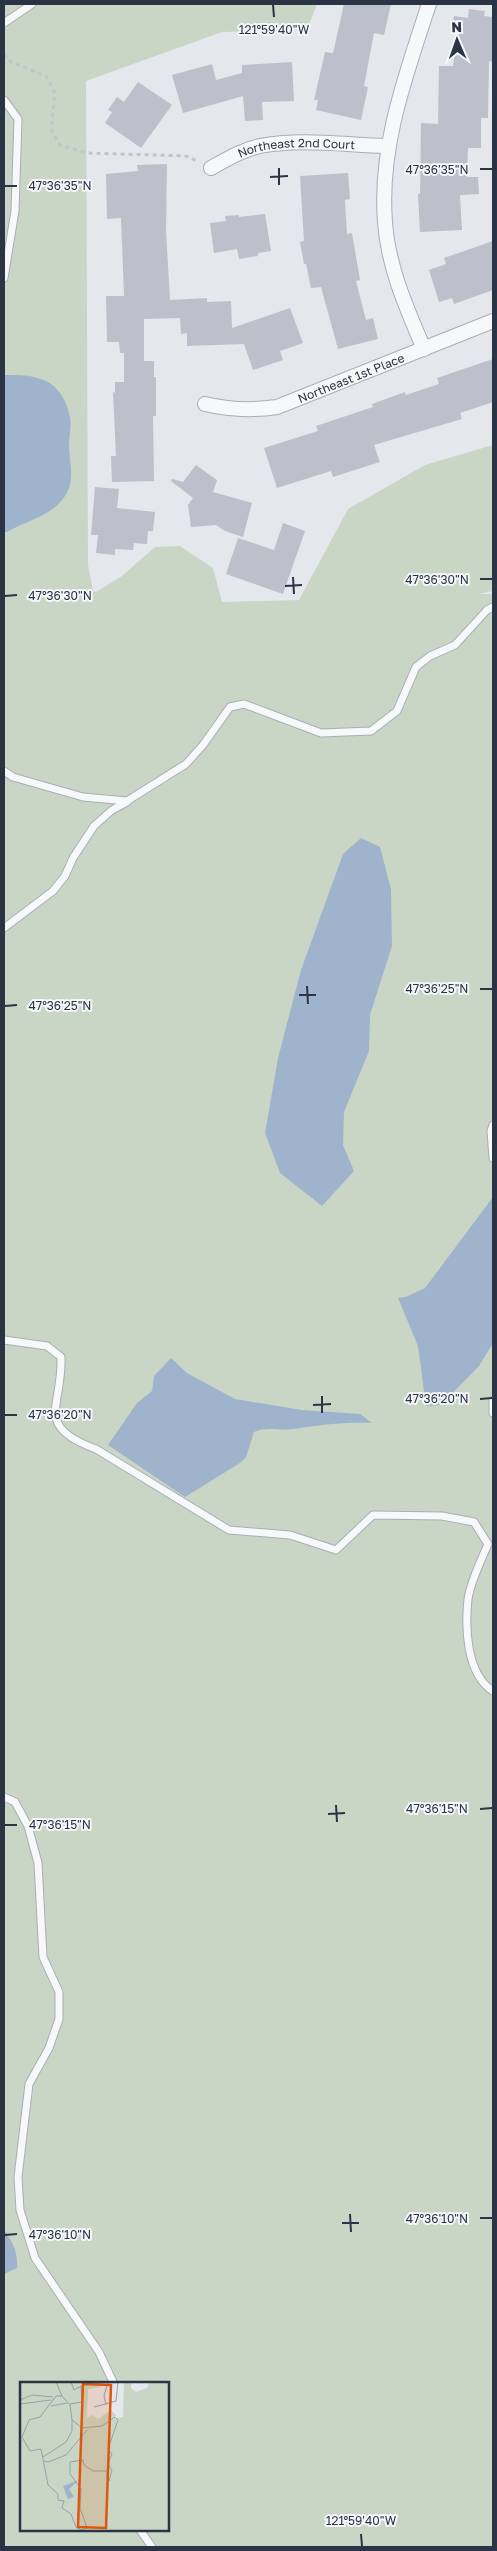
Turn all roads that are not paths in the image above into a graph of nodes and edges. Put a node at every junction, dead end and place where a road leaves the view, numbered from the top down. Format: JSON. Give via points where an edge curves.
{"nodes":[{"id":1,"x":32,"y":4,"type":"edge"},
{"id":2,"x":429,"y":4,"type":"edge"},
{"id":3,"x":4,"y":24,"type":"edge"},
{"id":4,"x":4,"y":100,"type":"edge"},
{"id":5,"x":387,"y":146,"type":"junction"},
{"id":6,"x":211,"y":168,"type":"road end"},
{"id":7,"x":4,"y":278,"type":"edge"},
{"id":8,"x":493,"y":321,"type":"edge"},
{"id":9,"x":424,"y":349,"type":"junction"},
{"id":10,"x":204,"y":404,"type":"dead end"},
{"id":11,"x":493,"y":607,"type":"edge"},
{"id":12,"x":4,"y":770,"type":"edge"},
{"id":13,"x":127,"y":801,"type":"junction"},
{"id":14,"x":4,"y":928,"type":"edge"},
{"id":15,"x":493,"y":1125,"type":"edge"},
{"id":16,"x":493,"y":1158,"type":"edge"},
{"id":17,"x":4,"y":1340,"type":"edge"},
{"id":18,"x":493,"y":1400,"type":"edge"},
{"id":19,"x":493,"y":1413,"type":"edge"},
{"id":20,"x":490,"y":1546,"type":"edge"},
{"id":21,"x":493,"y":1691,"type":"edge"},
{"id":22,"x":4,"y":1797,"type":"edge"},
{"id":23,"x":113,"y":2382,"type":"edge"},
{"id":24,"x":141,"y":2531,"type":"edge"},
{"id":25,"x":152,"y":2547,"type":"edge"}],
"edges":[{"from":1,"to":3,"type":"lane"},
{"from":2,"to":5,"type":"street","via":[[397,103]]},
{"from":4,"to":7,"type":"lane","via":[[18,119],[15,211]]},
{"from":5,"to":6,"type":"street","name":"Northeast 2nd Court","via":[[260,146],[236,154]]},
{"from":5,"to":9,"type":"street","via":[[384,215],[390,254],[401,294]]},
{"from":8,"to":9,"type":"street","name":"Northeast 1st Place"},
{"from":9,"to":10,"type":"street","name":"Northeast 1st Place","via":[[278,407],[254,411]]},
{"from":11,"to":13,"type":"lane","via":[[455,644],[416,667],[397,710],[371,731],[321,733],[244,704],[230,707],[186,764]]},
{"from":12,"to":13,"type":"lane","via":[[14,777],[83,797]]},
{"from":13,"to":14,"type":"lane","via":[[94,826],[53,891]]},
{"from":15,"to":16,"type":"lane"},
{"from":17,"to":20,"type":"lane","via":[[47,1346],[61,1357],[62,1376],[54,1416],[64,1432],[229,1530],[290,1535],[336,1550],[373,1515],[442,1516],[474,1522]]},
{"from":18,"to":19,"type":"lane"},
{"from":20,"to":21,"type":"lane","via":[[468,1597],[468,1630],[474,1668]]},
{"from":22,"to":23,"type":"lane","via":[[15,1802],[28,1826],[38,1862],[43,1957],[59,1992],[59,2019],[49,2048],[29,2084],[18,2177],[20,2210],[35,2258],[99,2352]]},
{"from":24,"to":25,"type":"lane"}]}
